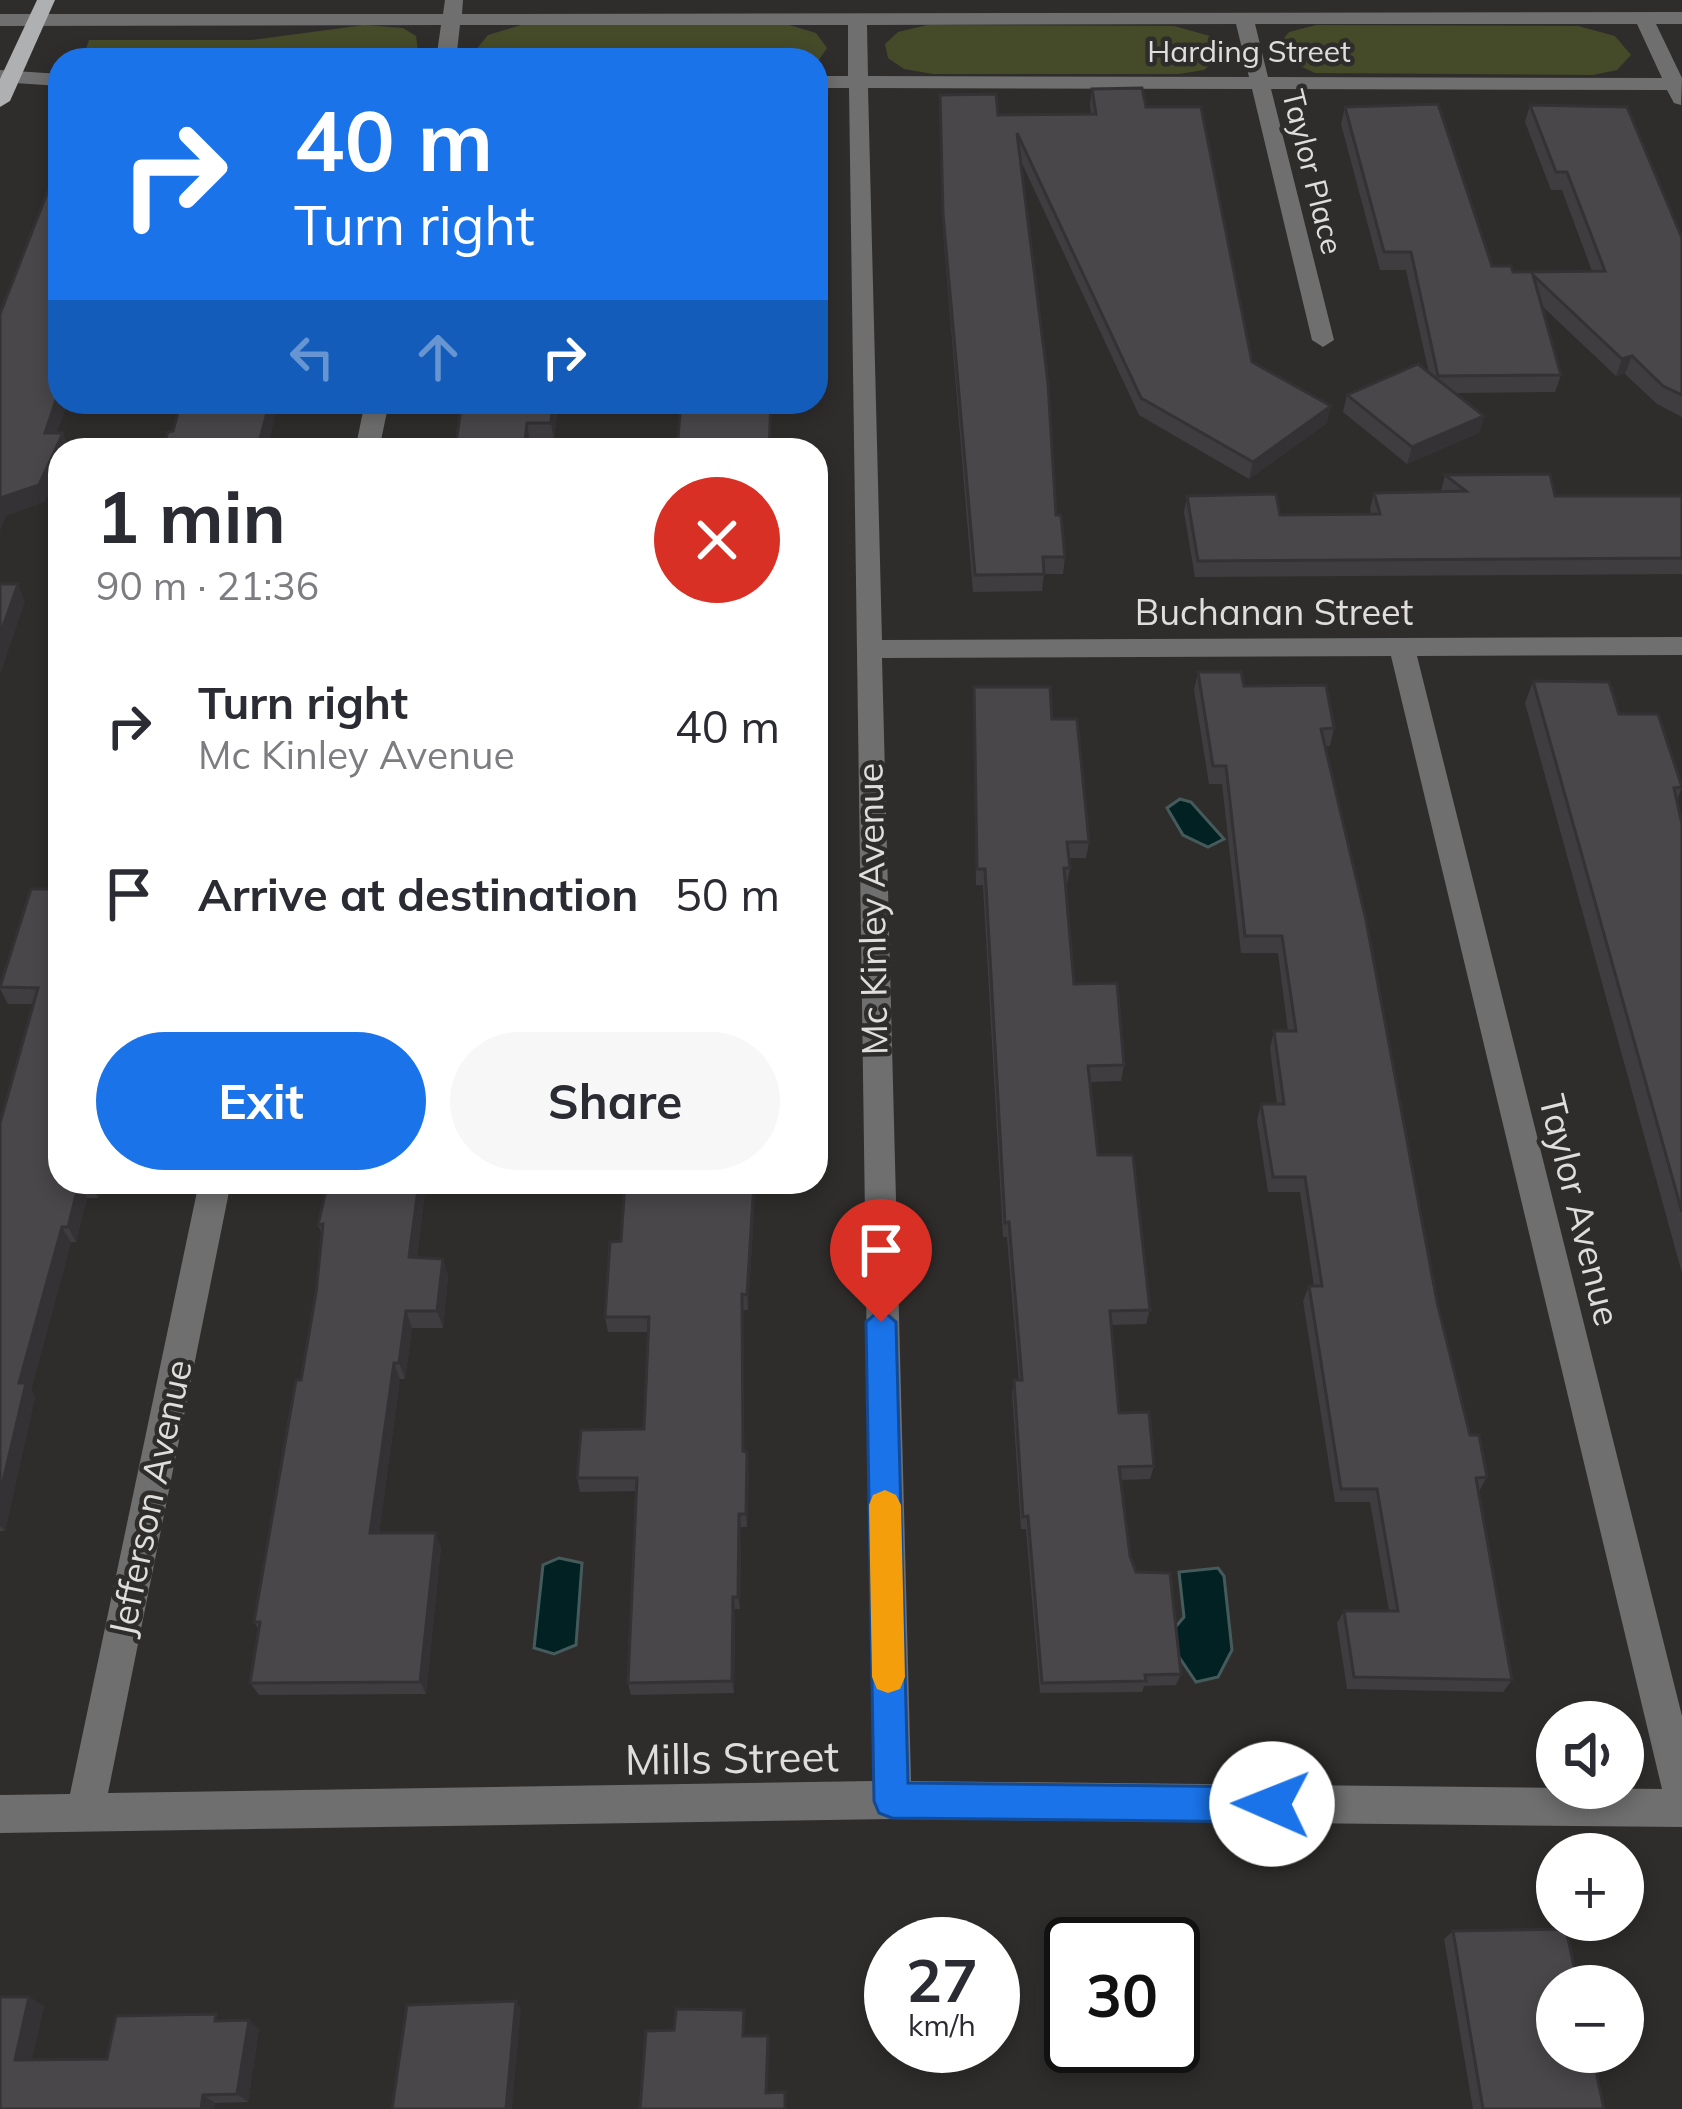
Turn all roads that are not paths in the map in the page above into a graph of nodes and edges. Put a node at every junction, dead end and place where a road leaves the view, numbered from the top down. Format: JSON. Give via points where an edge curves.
{"nodes":[{"id":1,"x":453,"y":9,"type":"edge"},
{"id":2,"x":42,"y":10,"type":"edge"},
{"id":3,"x":857,"y":17,"type":"junction"},
{"id":4,"x":1244,"y":18,"type":"junction"},
{"id":5,"x":1644,"y":18,"type":"junction"},
{"id":6,"x":1682,"y":18,"type":"edge"},
{"id":7,"x":0,"y":20,"type":"edge"},
{"id":8,"x":448,"y":48,"type":"edge"},
{"id":9,"x":6,"y":77,"type":"edge"},
{"id":10,"x":48,"y":79,"type":"edge"},
{"id":11,"x":828,"y":82,"type":"edge"},
{"id":12,"x":856,"y":82,"type":"junction"},
{"id":13,"x":1258,"y":82,"type":"junction"},
{"id":14,"x":1680,"y":89,"type":"edge"},
{"id":15,"x":0,"y":101,"type":"edge"},
{"id":16,"x":1323,"y":340,"type":"dead end"},
{"id":17,"x":1682,"y":646,"type":"edge"},
{"id":18,"x":1402,"y":647,"type":"junction"},
{"id":19,"x":867,"y":649,"type":"junction"},
{"id":20,"x":213,"y":1194,"type":"edge"},
{"id":21,"x":1682,"y":1792,"type":"edge"},
{"id":22,"x":892,"y":1801,"type":"junction"},
{"id":23,"x":1682,"y":1808,"type":"edge"},
{"id":24,"x":0,"y":1814,"type":"edge"},
{"id":25,"x":85,"y":1814,"type":"junction"}],
"edges":[{"from":1,"to":2,"type":"street","name":"Harding Street"},
{"from":1,"to":3,"type":"street","name":"Harding Street"},
{"from":1,"to":8,"type":"street"},
{"from":2,"to":7,"type":"street","name":"Harding Street"},
{"from":2,"to":9,"type":"main road"},
{"from":3,"to":4,"type":"street","name":"Harding Street"},
{"from":3,"to":12,"type":"street","name":"Mc Kinley Avenue"},
{"from":4,"to":5,"type":"street","name":"Harding Street"},
{"from":4,"to":13,"type":"street","name":"Taylor Place"},
{"from":5,"to":6,"type":"street","name":"Harding Street"},
{"from":5,"to":14,"type":"street"},
{"from":9,"to":10,"type":"street"},
{"from":9,"to":15,"type":"main road"},
{"from":11,"to":12,"type":"street","name":"Harding Street"},
{"from":12,"to":13,"type":"street","name":"Harding Street"},
{"from":12,"to":19,"type":"street","name":"Mc Kinley Avenue"},
{"from":13,"to":14,"type":"street","name":"Harding Street"},
{"from":13,"to":16,"type":"street","name":"Taylor Place"},
{"from":17,"to":18,"type":"street","name":"Buchanan Street"},
{"from":18,"to":19,"type":"street","name":"Buchanan Street"},
{"from":18,"to":21,"type":"street","name":"Taylor Avenue"},
{"from":19,"to":22,"type":"street","name":"Mc Kinley Avenue"},
{"from":20,"to":25,"type":"street","name":"Jefferson Avenue"},
{"from":22,"to":23,"type":"street","name":"Mills Street"},
{"from":22,"to":25,"type":"street","name":"Mills Street"},
{"from":24,"to":25,"type":"street","name":"Mills Street"}]}
